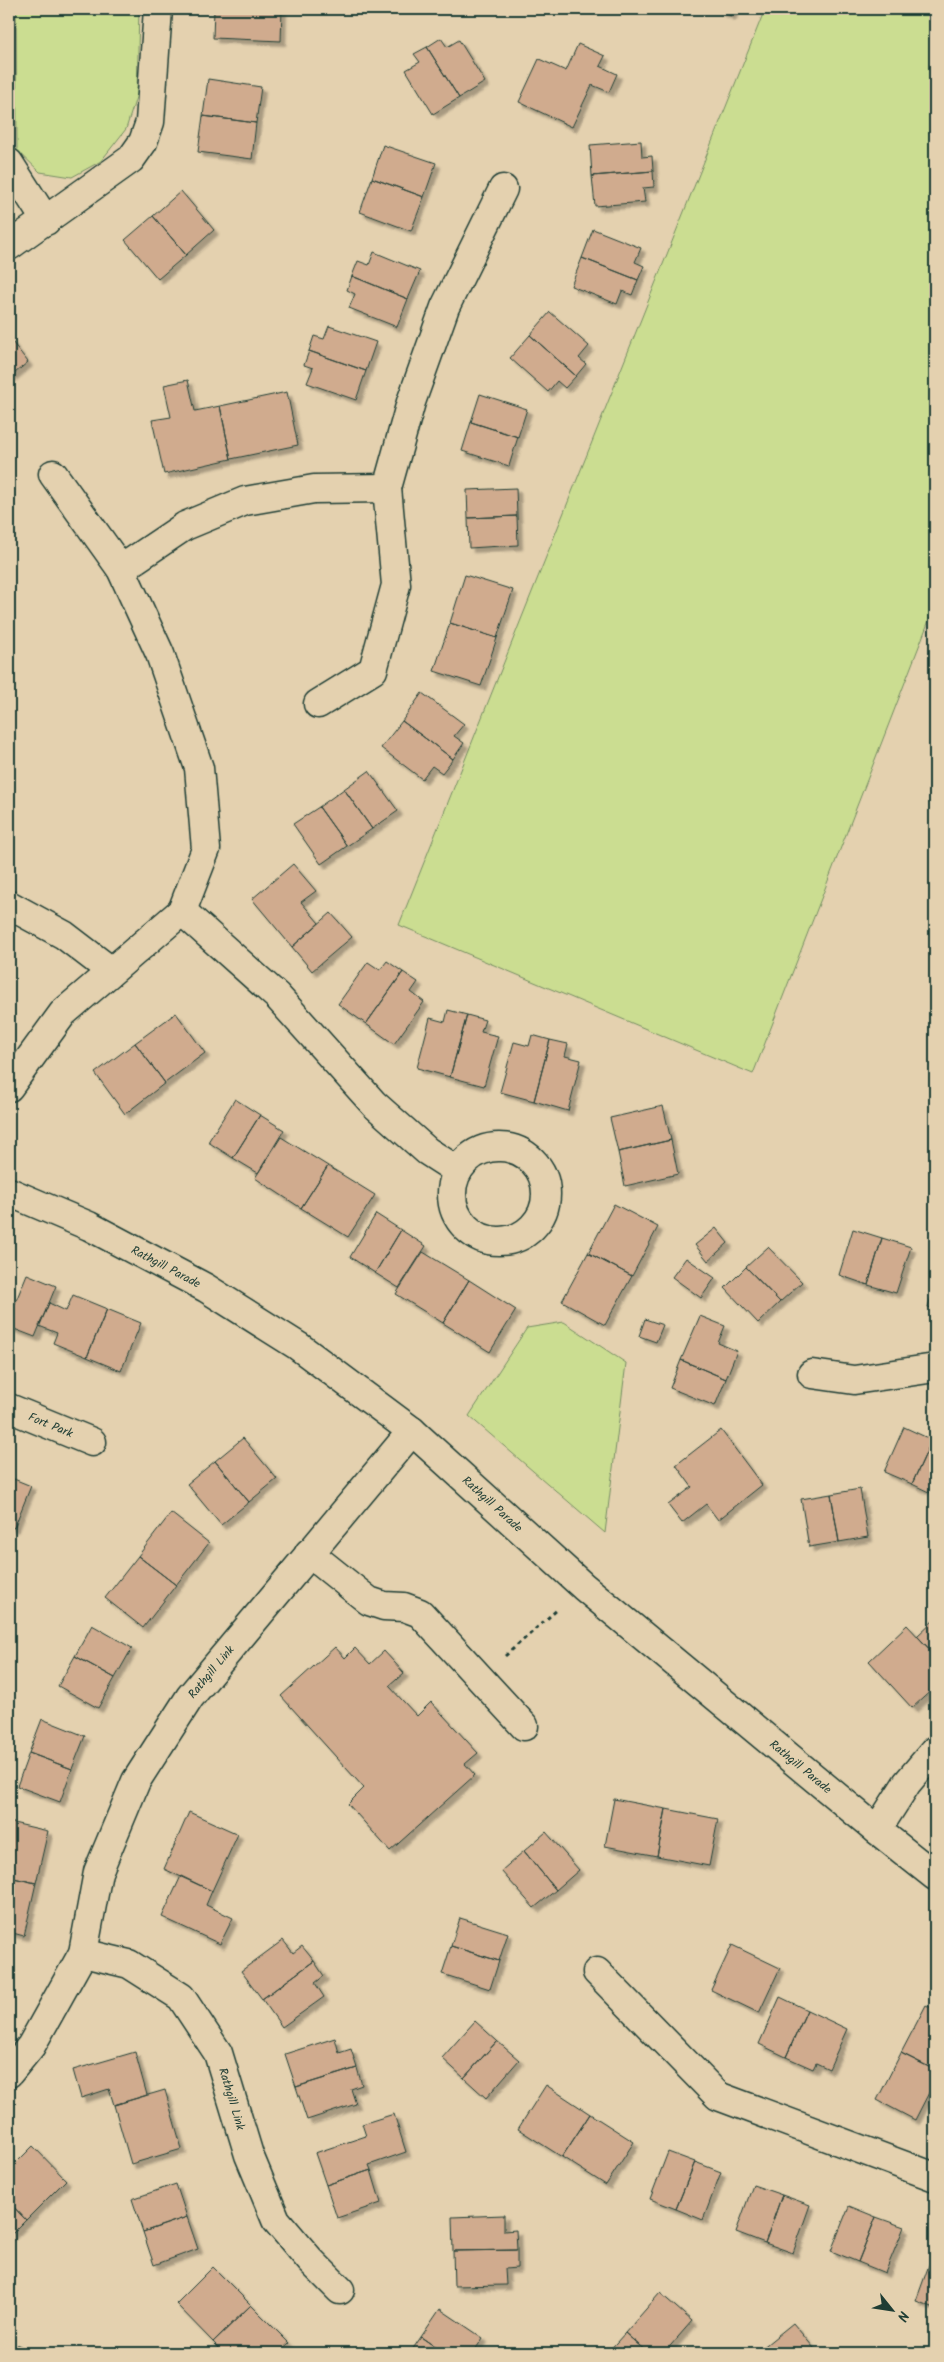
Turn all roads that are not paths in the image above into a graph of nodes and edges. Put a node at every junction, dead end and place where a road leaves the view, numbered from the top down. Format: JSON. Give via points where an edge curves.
{"nodes":[{"id":1,"x":158,"y":9,"type":"edge"},
{"id":2,"x":9,"y":163,"type":"edge"},
{"id":3,"x":503,"y":189,"type":"dead end"},
{"id":4,"x":46,"y":221,"type":"junction"},
{"id":5,"x":9,"y":246,"type":"edge"},
{"id":6,"x":53,"y":474,"type":"dead end"},
{"id":7,"x":387,"y":488,"type":"junction"},
{"id":8,"x":121,"y":569,"type":"junction"},
{"id":9,"x":318,"y":704,"type":"dead end"},
{"id":10,"x":9,"y":905,"type":"edge"},
{"id":11,"x":182,"y":911,"type":"junction"},
{"id":12,"x":111,"y":971,"type":"junction"},
{"id":13,"x":9,"y":1087,"type":"edge"},
{"id":14,"x":458,"y":1171,"type":"dead end"},
{"id":15,"x":9,"y":1192,"type":"edge"},
{"id":16,"x":935,"y":1368,"type":"edge"},
{"id":17,"x":812,"y":1374,"type":"dead end"},
{"id":18,"x":9,"y":1408,"type":"edge"},
{"id":19,"x":412,"y":1431,"type":"junction"},
{"id":20,"x":92,"y":1442,"type":"dead end"},
{"id":21,"x":309,"y":1553,"type":"junction"},
{"id":22,"x":524,"y":1726,"type":"dead end"},
{"id":23,"x":935,"y":1750,"type":"edge"},
{"id":24,"x":877,"y":1830,"type":"junction"},
{"id":25,"x":935,"y":1876,"type":"edge"},
{"id":26,"x":83,"y":1953,"type":"junction"},
{"id":27,"x":597,"y":1972,"type":"dead end"},
{"id":28,"x":9,"y":2073,"type":"edge"},
{"id":29,"x":935,"y":2177,"type":"edge"},
{"id":30,"x":340,"y":2290,"type":"dead end"}],
"edges":[{"from":1,"to":4,"type":"street","via":[[150,122],[143,142],[131,159]]},
{"from":2,"to":4,"type":"street"},
{"from":3,"to":7,"type":"street","via":[[445,307],[411,402]]},
{"from":4,"to":5,"type":"street"},
{"from":6,"to":8,"type":"street"},
{"from":7,"to":8,"type":"street","via":[[314,489],[245,501],[185,526]]},
{"from":7,"to":9,"type":"street","via":[[396,585],[373,670]]},
{"from":8,"to":11,"type":"street","via":[[160,654],[199,768],[206,849]]},
{"from":10,"to":12,"type":"street","via":[[64,936]]},
{"from":11,"to":12,"type":"street"},
{"from":11,"to":14,"type":"street","via":[[277,996],[374,1104],[427,1150]]},
{"from":12,"to":13,"type":"street","via":[[63,1013]]},
{"from":15,"to":19,"type":"street","name":"Rathgill Parade","via":[[90,1226],[206,1288],[298,1346]]},
{"from":16,"to":17,"type":"street","via":[[854,1380]]},
{"from":18,"to":20,"type":"street","name":"Fort Park"},
{"from":19,"to":21,"type":"street","name":"Rathgill Link"},
{"from":19,"to":24,"type":"street","name":"Rathgill Parade","via":[[584,1587]]},
{"from":21,"to":22,"type":"street","via":[[369,1601],[420,1613]]},
{"from":21,"to":26,"type":"street","name":"Rathgill Link","via":[[190,1697],[136,1781],[98,1872]]},
{"from":23,"to":24,"type":"street","via":[[907,1783]]},
{"from":24,"to":25,"type":"street","name":"Rathgill Parade"},
{"from":26,"to":28,"type":"street","name":"Rathgill Link","via":[[31,2046]]},
{"from":26,"to":30,"type":"street","name":"Rathgill Link","via":[[129,1964],[181,1997],[218,2053],[249,2154],[276,2220]]},
{"from":27,"to":29,"type":"street","via":[[718,2096]]}]}
